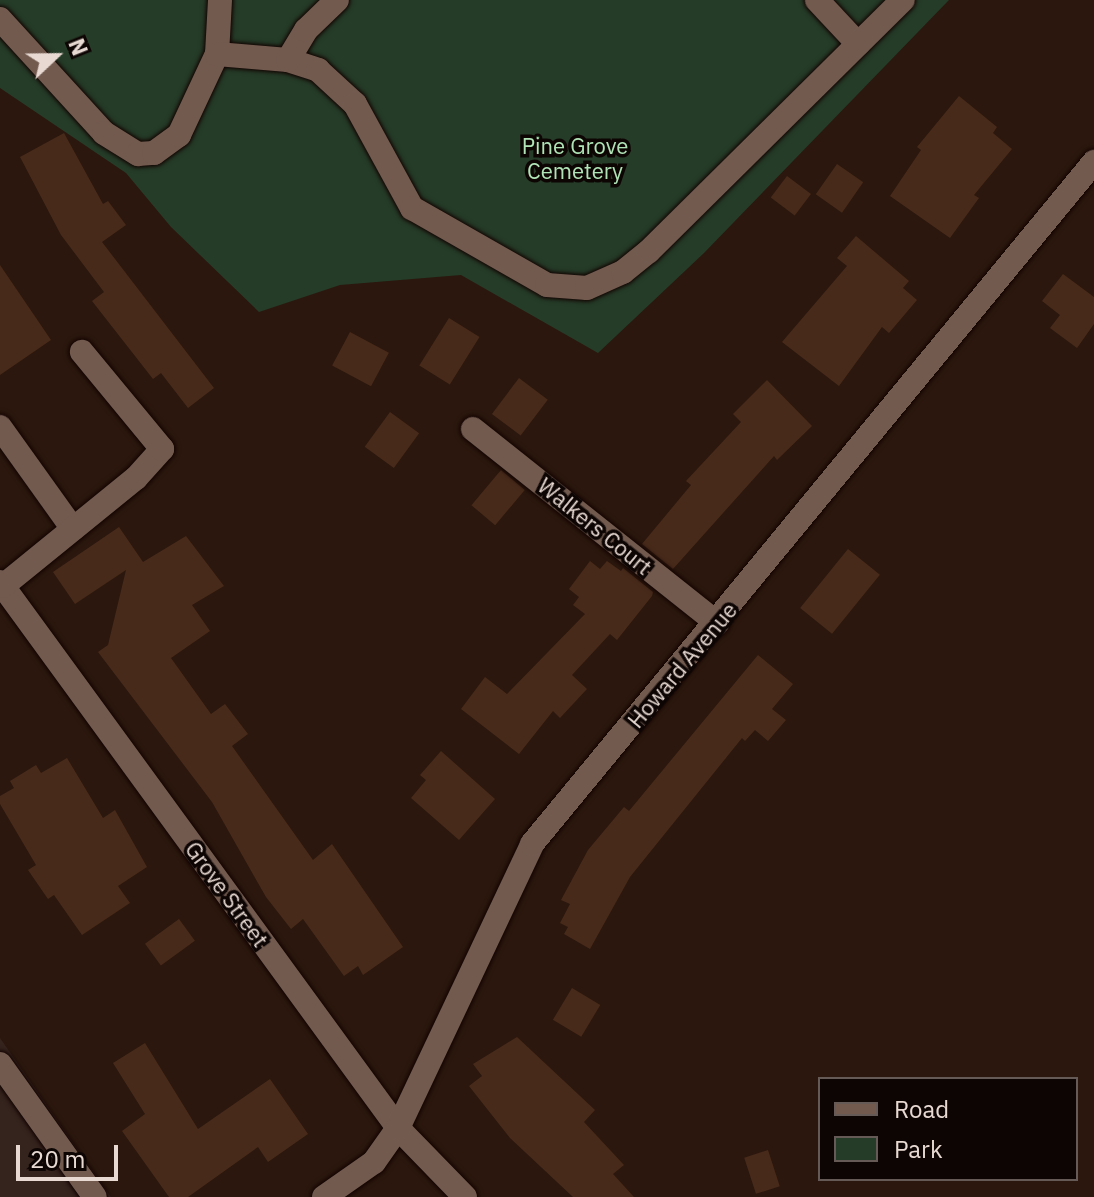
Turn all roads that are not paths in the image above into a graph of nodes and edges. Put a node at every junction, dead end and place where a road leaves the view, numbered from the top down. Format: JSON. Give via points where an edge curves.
{"nodes":[{"id":1,"x":220,"y":0,"type":"edge"},
{"id":2,"x":337,"y":0,"type":"edge"},
{"id":3,"x":817,"y":0,"type":"edge"},
{"id":4,"x":903,"y":0,"type":"edge"},
{"id":5,"x":0,"y":19,"type":"edge"},
{"id":6,"x":858,"y":44,"type":"junction"},
{"id":7,"x":217,"y":54,"type":"junction"},
{"id":8,"x":288,"y":60,"type":"junction"},
{"id":9,"x":1094,"y":162,"type":"edge"},
{"id":10,"x":82,"y":352,"type":"dead end"},
{"id":11,"x":0,"y":427,"type":"edge"},
{"id":12,"x":473,"y":429,"type":"dead end"},
{"id":13,"x":73,"y":529,"type":"junction"},
{"id":14,"x":1,"y":584,"type":"edge"},
{"id":15,"x":717,"y":623,"type":"junction"},
{"id":16,"x":0,"y":1064,"type":"edge"},
{"id":17,"x":398,"y":1128,"type":"junction"},
{"id":18,"x":95,"y":1197,"type":"edge"},
{"id":19,"x":324,"y":1197,"type":"edge"},
{"id":20,"x":465,"y":1197,"type":"edge"}],
"edges":[{"from":1,"to":7,"type":"street"},
{"from":2,"to":8,"type":"street","via":[[306,30]]},
{"from":3,"to":6,"type":"street"},
{"from":4,"to":6,"type":"street"},
{"from":5,"to":7,"type":"street","via":[[104,133],[138,154],[154,153],[179,135]]},
{"from":6,"to":8,"type":"street","via":[[649,251],[605,281],[565,290],[547,285],[412,208],[355,104],[318,70]]},
{"from":7,"to":8,"type":"street"},
{"from":9,"to":15,"type":"street","name":"Howard Avenue"},
{"from":10,"to":13,"type":"street","via":[[162,449]]},
{"from":11,"to":13,"type":"street"},
{"from":12,"to":15,"type":"street","name":"Walkers Court"},
{"from":13,"to":14,"type":"street"},
{"from":14,"to":17,"type":"street","name":"Grove Street"},
{"from":15,"to":17,"type":"street","name":"Howard Avenue","via":[[532,844]]},
{"from":16,"to":18,"type":"street"},
{"from":17,"to":19,"type":"street","name":"Howard Avenue","via":[[374,1162]]},
{"from":17,"to":20,"type":"street","name":"Grove Street"}]}
